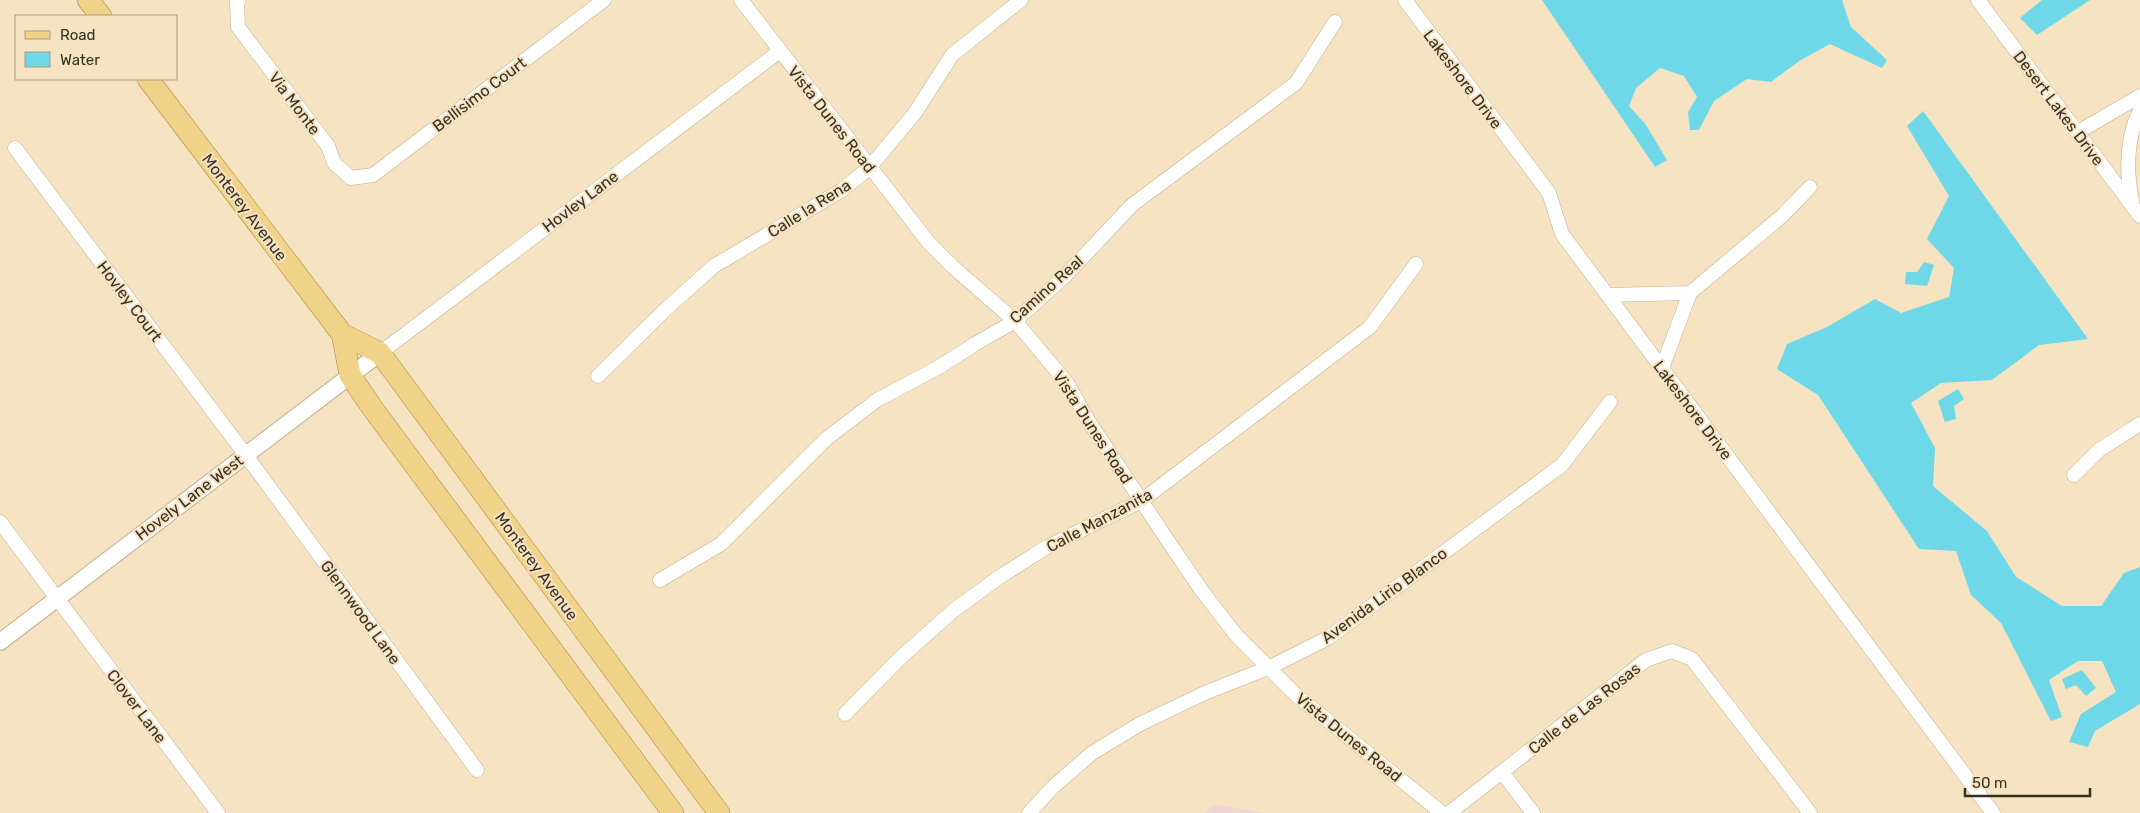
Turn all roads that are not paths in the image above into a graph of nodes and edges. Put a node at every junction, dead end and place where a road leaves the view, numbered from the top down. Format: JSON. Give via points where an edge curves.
{"nodes":[{"id":1,"x":88,"y":0,"type":"edge"},
{"id":2,"x":239,"y":0,"type":"edge"},
{"id":3,"x":604,"y":0,"type":"edge"},
{"id":4,"x":741,"y":0,"type":"edge"},
{"id":5,"x":1021,"y":0,"type":"edge"},
{"id":6,"x":1405,"y":0,"type":"edge"},
{"id":7,"x":1978,"y":0,"type":"edge"},
{"id":8,"x":99,"y":15,"type":"edge"},
{"id":9,"x":1335,"y":22,"type":"dead end"},
{"id":10,"x":780,"y":51,"type":"junction"},
{"id":11,"x":149,"y":80,"type":"edge"},
{"id":12,"x":2140,"y":96,"type":"edge"},
{"id":13,"x":2140,"y":110,"type":"edge"},
{"id":14,"x":2078,"y":132,"type":"junction"},
{"id":15,"x":15,"y":148,"type":"dead end"},
{"id":16,"x":870,"y":168,"type":"junction"},
{"id":17,"x":351,"y":178,"type":"joint"},
{"id":18,"x":1810,"y":187,"type":"dead end"},
{"id":19,"x":2137,"y":211,"type":"edge"},
{"id":20,"x":1416,"y":264,"type":"dead end"},
{"id":21,"x":1690,"y":293,"type":"junction"},
{"id":22,"x":1608,"y":295,"type":"junction"},
{"id":23,"x":1015,"y":321,"type":"junction"},
{"id":24,"x":342,"y":334,"type":"junction"},
{"id":25,"x":380,"y":353,"type":"junction"},
{"id":26,"x":1662,"y":368,"type":"junction"},
{"id":27,"x":350,"y":375,"type":"junction"},
{"id":28,"x":598,"y":376,"type":"dead end"},
{"id":29,"x":1610,"y":402,"type":"dead end"},
{"id":30,"x":2140,"y":424,"type":"edge"},
{"id":31,"x":246,"y":454,"type":"junction"},
{"id":32,"x":2074,"y":475,"type":"dead end"},
{"id":33,"x":1141,"y":501,"type":"junction"},
{"id":34,"x":0,"y":522,"type":"edge"},
{"id":35,"x":660,"y":580,"type":"dead end"},
{"id":36,"x":56,"y":598,"type":"junction"},
{"id":37,"x":0,"y":642,"type":"edge"},
{"id":38,"x":1268,"y":668,"type":"junction"},
{"id":39,"x":845,"y":714,"type":"dead end"},
{"id":40,"x":477,"y":770,"type":"dead end"},
{"id":41,"x":1502,"y":772,"type":"junction"},
{"id":42,"x":218,"y":813,"type":"edge"},
{"id":43,"x":673,"y":813,"type":"edge"},
{"id":44,"x":719,"y":813,"type":"edge"},
{"id":45,"x":1029,"y":813,"type":"edge"},
{"id":46,"x":1442,"y":813,"type":"edge"},
{"id":47,"x":1449,"y":813,"type":"edge"},
{"id":48,"x":1533,"y":813,"type":"edge"},
{"id":49,"x":1810,"y":813,"type":"edge"},
{"id":50,"x":1994,"y":813,"type":"edge"}],
"edges":[{"from":1,"to":8,"type":"main road"},
{"from":2,"to":17,"type":"street","name":"Via Monte","via":[[238,27],[328,146],[334,163]]},
{"from":3,"to":17,"type":"street","name":"Bellisimo Court","via":[[373,175]]},
{"from":4,"to":10,"type":"street","name":"Vista Dunes Road"},
{"from":5,"to":16,"type":"street","name":"Calle la Rena","via":[[952,55],[916,113]]},
{"from":6,"to":22,"type":"street","name":"Lakeshore Drive","via":[[1549,193],[1562,234]]},
{"from":7,"to":14,"type":"street","name":"Desert Lakes Drive"},
{"from":9,"to":23,"type":"street","name":"Camino Real","via":[[1296,83],[1132,205],[1066,275]]},
{"from":10,"to":16,"type":"street","name":"Vista Dunes Road"},
{"from":10,"to":25,"type":"street","name":"Hovley Lane"},
{"from":11,"to":24,"type":"main road","name":"Monterey Avenue"},
{"from":12,"to":14,"type":"street"},
{"from":13,"to":19,"type":"street","via":[[2129,144],[2127,177]]},
{"from":14,"to":19,"type":"street","name":"Desert Lakes Drive"},
{"from":15,"to":31,"type":"street","name":"Hovley Court"},
{"from":16,"to":23,"type":"street","name":"Vista Dunes Road","via":[[929,243]]},
{"from":16,"to":28,"type":"street","name":"Calle la Rena","via":[[842,190],[714,266]]},
{"from":18,"to":21,"type":"street"},
{"from":20,"to":33,"type":"street","name":"Calle Manzanita","via":[[1370,327]]},
{"from":21,"to":22,"type":"street"},
{"from":21,"to":26,"type":"street"},
{"from":22,"to":26,"type":"street","name":"Lakeshore Drive"},
{"from":23,"to":33,"type":"street","name":"Vista Dunes Road","via":[[1067,383]]},
{"from":23,"to":35,"type":"street","name":"Camino Real","via":[[877,400],[826,439],[721,544]]},
{"from":24,"to":25,"type":"main road","name":"Monterey Avenue"},
{"from":24,"to":27,"type":"main road","name":"Monterey Avenue"},
{"from":25,"to":27,"type":"street","name":"Hovely Lane West"},
{"from":25,"to":44,"type":"main road","name":"Monterey Avenue"},
{"from":26,"to":50,"type":"street","name":"Lakeshore Drive"},
{"from":27,"to":31,"type":"street","name":"Hovely Lane West"},
{"from":27,"to":43,"type":"main road","name":"Monterey Avenue"},
{"from":29,"to":38,"type":"street","name":"Avenida Lirio Blanco","via":[[1562,465],[1328,638]]},
{"from":30,"to":32,"type":"street","via":[[2099,450]]},
{"from":31,"to":36,"type":"street","name":"Hovely Lane West"},
{"from":31,"to":40,"type":"street","name":"Glennwood Lane"},
{"from":33,"to":38,"type":"street","name":"Vista Dunes Road","via":[[1202,592]]},
{"from":33,"to":39,"type":"street","name":"Calle Manzanita","via":[[1045,548],[998,578],[954,610],[900,658]]},
{"from":34,"to":36,"type":"street","name":"Clover Lane"},
{"from":36,"to":37,"type":"street","name":"Hovely Lane West"},
{"from":36,"to":42,"type":"street","name":"Clover Lane"},
{"from":38,"to":45,"type":"street","name":"Avenida Lirio Blanco","via":[[1140,724],[1092,753]]},
{"from":38,"to":46,"type":"street","name":"Vista Dunes Road","via":[[1296,695]]},
{"from":41,"to":47,"type":"street","name":"Calle de Las Rosas"},
{"from":41,"to":48,"type":"street"},
{"from":41,"to":49,"type":"street","name":"Calle de Las Rosas","via":[[1646,660],[1672,650],[1692,659]]}]}
